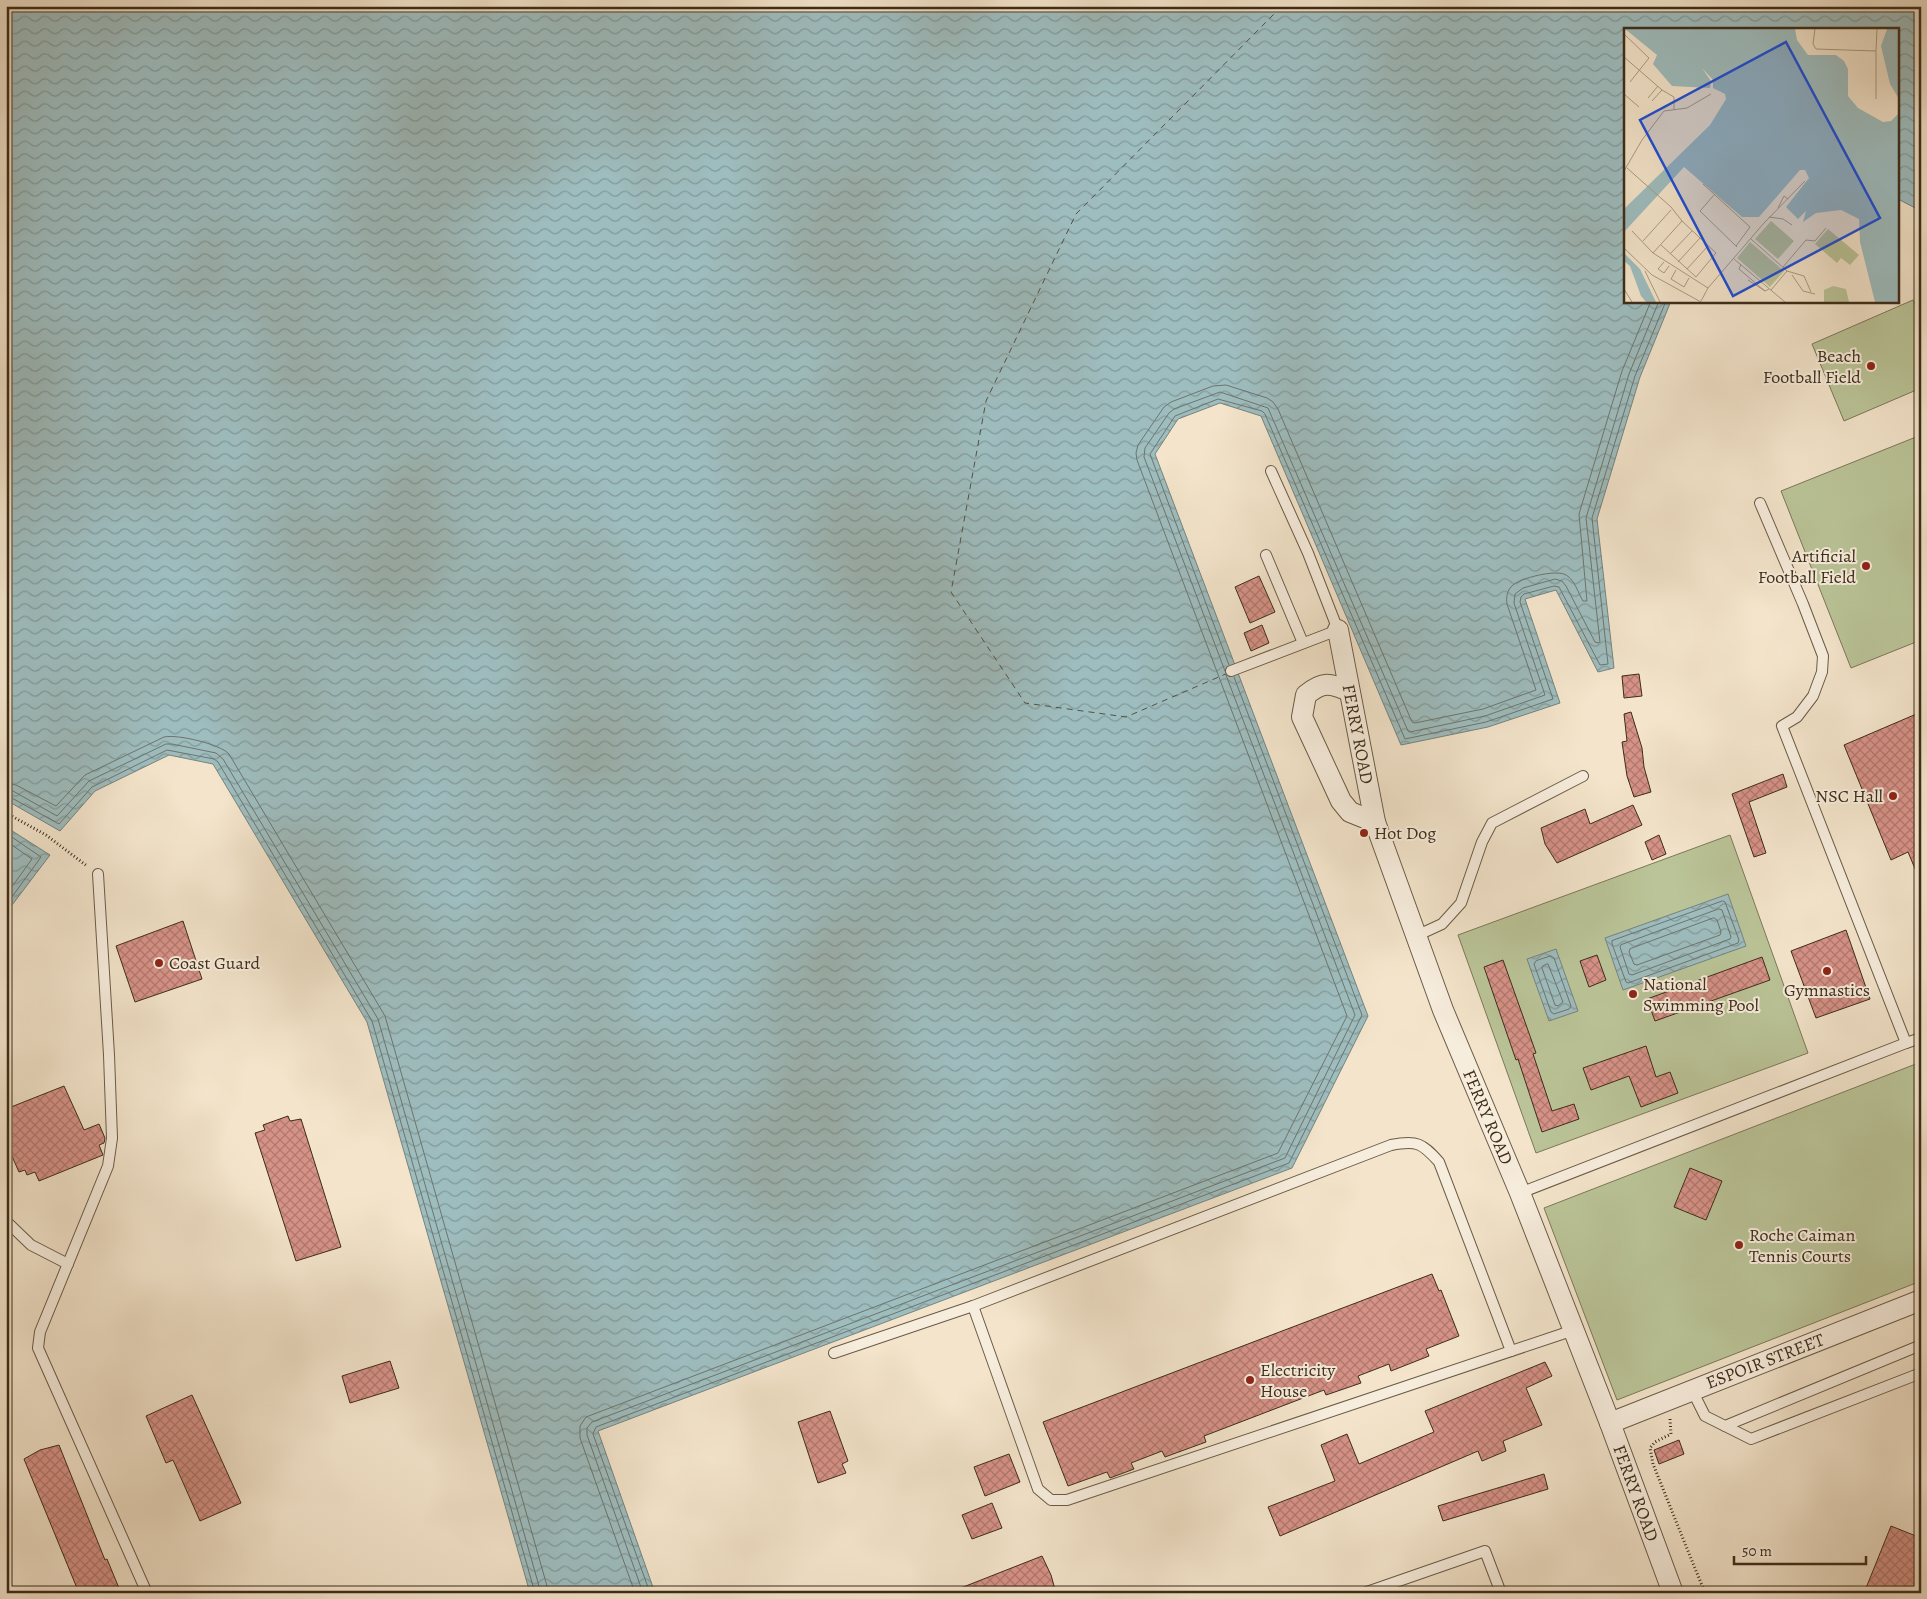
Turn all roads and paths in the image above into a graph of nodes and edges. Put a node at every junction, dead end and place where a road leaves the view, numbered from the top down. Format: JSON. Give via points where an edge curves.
{"nodes":[{"id":1,"x":1270,"y":471,"type":"dead end"},
{"id":2,"x":1760,"y":503,"type":"dead end"},
{"id":3,"x":1266,"y":555,"type":"dead end"},
{"id":4,"x":1338,"y":630,"type":"junction"},
{"id":5,"x":1304,"y":643,"type":"junction"},
{"id":6,"x":1230,"y":671,"type":"dead end"},
{"id":7,"x":1349,"y":691,"type":"junction"},
{"id":8,"x":1583,"y":776,"type":"dead end"},
{"id":9,"x":6,"y":813,"type":"edge"},
{"id":10,"x":1375,"y":822,"type":"junction"},
{"id":11,"x":98,"y":874,"type":"joint"},
{"id":12,"x":1416,"y":936,"type":"junction"},
{"id":13,"x":1921,"y":1038,"type":"edge"},
{"id":14,"x":1906,"y":1043,"type":"junction"},
{"id":15,"x":1520,"y":1193,"type":"junction"},
{"id":16,"x":6,"y":1221,"type":"edge"},
{"id":17,"x":68,"y":1264,"type":"junction"},
{"id":18,"x":1921,"y":1300,"type":"edge"},
{"id":19,"x":973,"y":1306,"type":"junction"},
{"id":20,"x":1574,"y":1330,"type":"junction"},
{"id":21,"x":1921,"y":1345,"type":"edge"},
{"id":22,"x":1511,"y":1351,"type":"junction"},
{"id":23,"x":834,"y":1353,"type":"dead end"},
{"id":24,"x":1921,"y":1373,"type":"edge"},
{"id":25,"x":1692,"y":1390,"type":"junction"},
{"id":26,"x":1663,"y":1402,"type":"junction"},
{"id":27,"x":1610,"y":1423,"type":"junction"},
{"id":28,"x":1725,"y":1426,"type":"junction"},
{"id":29,"x":1382,"y":1590,"type":"edge"},
{"id":30,"x":147,"y":1593,"type":"edge"},
{"id":31,"x":1364,"y":1593,"type":"edge"},
{"id":32,"x":1501,"y":1593,"type":"edge"},
{"id":33,"x":1673,"y":1593,"type":"edge"},
{"id":34,"x":1705,"y":1593,"type":"edge"}],
"edges":[{"from":1,"to":4,"type":"lane","via":[[1308,553]]},
{"from":2,"to":14,"type":"lane","via":[[1823,656],[1822,672],[1812,696],[1797,717],[1782,726]]},
{"from":3,"to":5,"type":"lane"},
{"from":4,"to":5,"type":"lane"},
{"from":4,"to":7,"type":"street","name":"FERRY ROAD"},
{"from":5,"to":6,"type":"lane"},
{"from":7,"to":10,"type":"street","name":"FERRY ROAD"},
{"from":7,"to":10,"type":"street","via":[[1332,684],[1312,690],[1306,695],[1302,717],[1341,801],[1350,812]]},
{"from":8,"to":12,"type":"lane","via":[[1492,823],[1461,903],[1442,924]]},
{"from":9,"to":11,"type":"path","via":[[46,836]]},
{"from":10,"to":12,"type":"street","name":"FERRY ROAD"},
{"from":11,"to":17,"type":"lane","via":[[112,1138],[108,1166]]},
{"from":12,"to":15,"type":"street","name":"FERRY ROAD","via":[[1443,1010]]},
{"from":13,"to":14,"type":"lane"},
{"from":14,"to":15,"type":"lane"},
{"from":15,"to":20,"type":"street","name":"FERRY ROAD"},
{"from":16,"to":17,"type":"lane","via":[[31,1246]]},
{"from":17,"to":30,"type":"lane","via":[[40,1332],[38,1348]]},
{"from":18,"to":25,"type":"street","name":"ESPOIR STREET"},
{"from":19,"to":22,"type":"lane","via":[[1038,1489],[1051,1500],[1067,1500]]},
{"from":19,"to":22,"type":"lane","via":[[1391,1145],[1409,1141],[1427,1148],[1439,1162]]},
{"from":19,"to":23,"type":"lane"},
{"from":20,"to":22,"type":"lane"},
{"from":20,"to":27,"type":"street","name":"FERRY ROAD"},
{"from":21,"to":28,"type":"lane"},
{"from":24,"to":28,"type":"lane","via":[[1751,1439]]},
{"from":25,"to":26,"type":"street","name":"ESPOIR STREET"},
{"from":25,"to":28,"type":"lane","via":[[1705,1416]]},
{"from":26,"to":27,"type":"street","name":"ESPOIR STREET"},
{"from":26,"to":34,"type":"path","via":[[1672,1421],[1671,1434],[1650,1448],[1652,1464]]},
{"from":27,"to":33,"type":"street","name":"FERRY ROAD"},
{"from":29,"to":31,"type":"lane"},
{"from":29,"to":32,"type":"lane","via":[[1485,1551]]}]}
